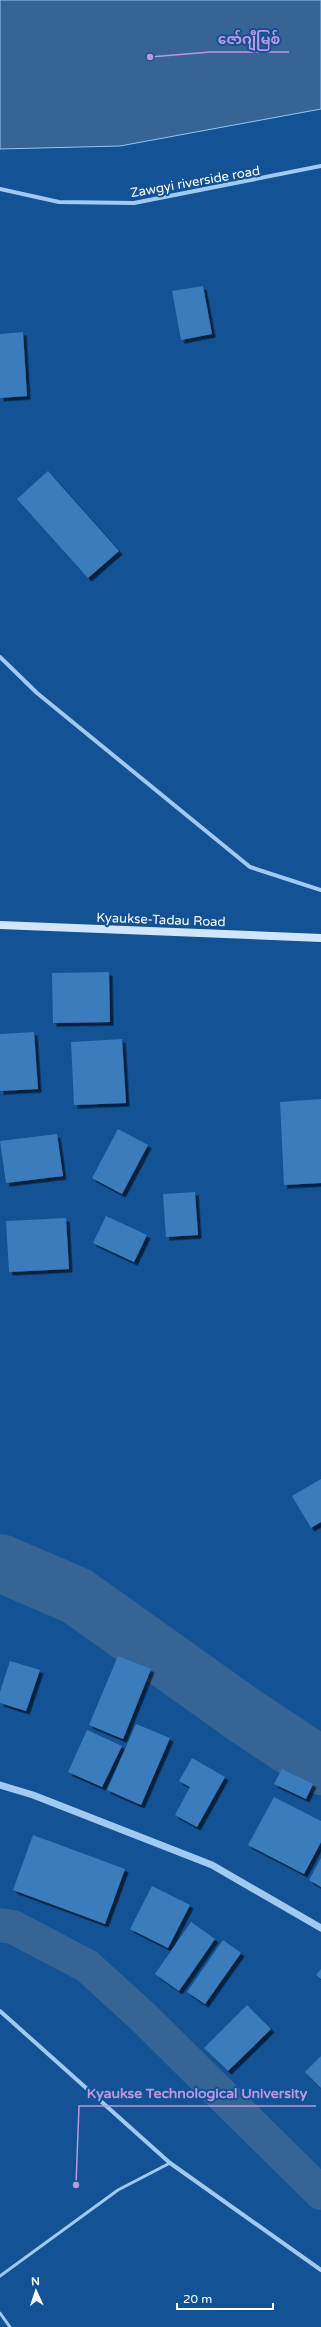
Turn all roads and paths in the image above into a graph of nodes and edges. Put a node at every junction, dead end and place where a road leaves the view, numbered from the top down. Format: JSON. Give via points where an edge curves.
{"nodes":[{"id":1,"x":321,"y":166,"type":"edge"},
{"id":2,"x":0,"y":189,"type":"edge"},
{"id":3,"x":0,"y":657,"type":"edge"},
{"id":4,"x":321,"y":890,"type":"edge"},
{"id":5,"x":0,"y":925,"type":"edge"},
{"id":6,"x":321,"y":938,"type":"edge"},
{"id":7,"x":0,"y":1785,"type":"edge"},
{"id":8,"x":321,"y":1928,"type":"edge"},
{"id":9,"x":0,"y":2011,"type":"edge"},
{"id":10,"x":170,"y":2163,"type":"junction"},
{"id":11,"x":321,"y":2270,"type":"edge"},
{"id":12,"x":0,"y":2276,"type":"edge"},
{"id":13,"x":0,"y":2313,"type":"edge"},
{"id":14,"x":10,"y":2327,"type":"edge"}],
"edges":[{"from":1,"to":2,"type":"street","name":"Zawgyi riverside road","via":[[134,203],[59,202]]},
{"from":3,"to":4,"type":"street","via":[[37,693],[250,866]]},
{"from":5,"to":6,"type":"main road","name":"Kyaukse-Tadau Road"},
{"from":7,"to":8,"type":"street","via":[[33,1795],[212,1866]]},
{"from":9,"to":10,"type":"street"},
{"from":10,"to":11,"type":"street"},
{"from":10,"to":12,"type":"lane","via":[[118,2190]]},
{"from":13,"to":14,"type":"lane"}]}
